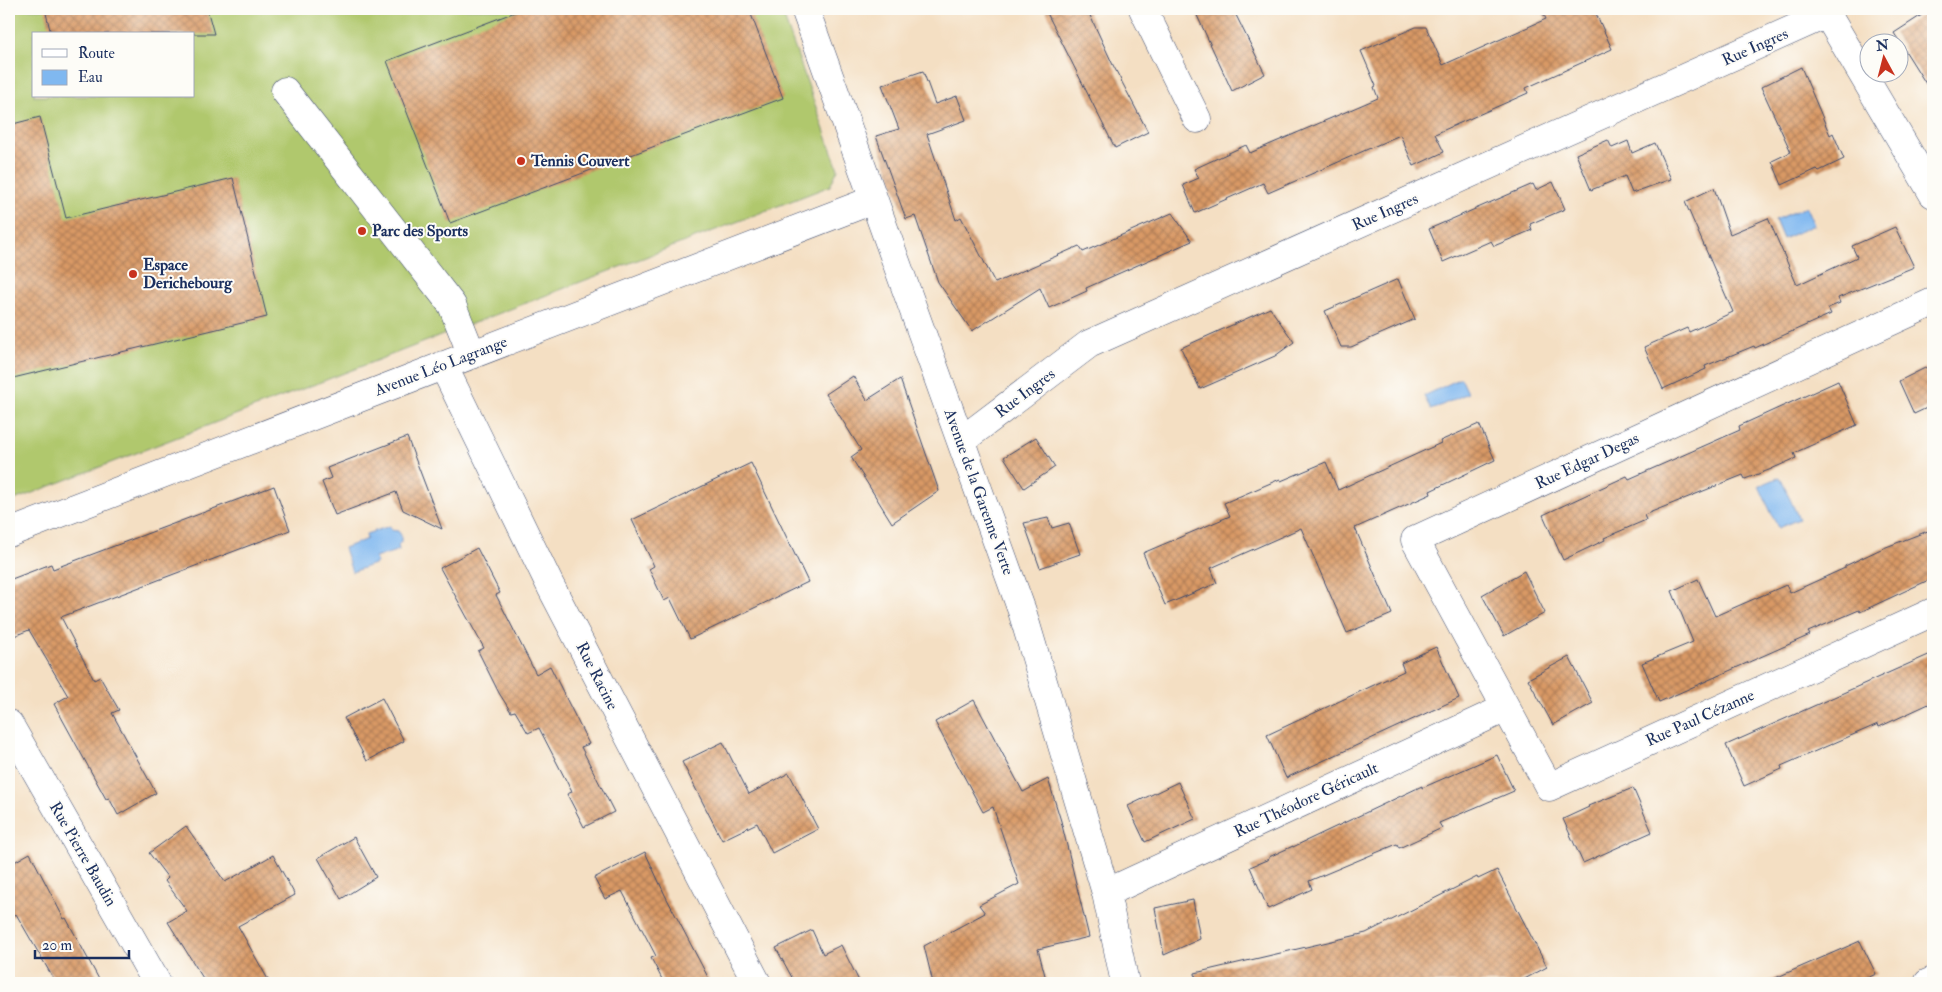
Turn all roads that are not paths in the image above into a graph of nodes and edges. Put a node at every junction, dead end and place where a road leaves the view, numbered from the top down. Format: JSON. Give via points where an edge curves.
{"nodes":[{"id":1,"x":805,"y":9,"type":"edge"},
{"id":2,"x":1143,"y":9,"type":"edge"},
{"id":3,"x":1825,"y":11,"type":"edge"},
{"id":4,"x":285,"y":91,"type":"dead end"},
{"id":5,"x":1197,"y":119,"type":"dead end"},
{"id":6,"x":1933,"y":194,"type":"edge"},
{"id":7,"x":873,"y":200,"type":"junction"},
{"id":8,"x":1933,"y":302,"type":"edge"},
{"id":9,"x":472,"y":355,"type":"junction"},
{"id":10,"x":443,"y":365,"type":"junction"},
{"id":11,"x":961,"y":441,"type":"junction"},
{"id":12,"x":9,"y":533,"type":"edge"},
{"id":13,"x":1933,"y":612,"type":"edge"},
{"id":14,"x":1506,"y":708,"type":"junction"},
{"id":15,"x":9,"y":724,"type":"edge"},
{"id":16,"x":1106,"y":893,"type":"junction"},
{"id":17,"x":1933,"y":981,"type":"edge"},
{"id":18,"x":157,"y":983,"type":"edge"},
{"id":19,"x":757,"y":983,"type":"edge"},
{"id":20,"x":1124,"y":983,"type":"edge"},
{"id":21,"x":1928,"y":983,"type":"edge"}],
"edges":[{"from":1,"to":7,"type":"street","name":"Avenue de la Garenne Verte"},
{"from":2,"to":5,"type":"street"},
{"from":3,"to":6,"type":"street"},
{"from":3,"to":11,"type":"street","name":"Rue Ingres","via":[[1089,344]]},
{"from":4,"to":9,"type":"street","via":[[452,305]]},
{"from":7,"to":9,"type":"street","name":"Avenue Léo Lagrange"},
{"from":7,"to":11,"type":"street","name":"Avenue de la Garenne Verte"},
{"from":8,"to":14,"type":"street","name":"Rue Edgar Degas","via":[[1415,540]]},
{"from":9,"to":10,"type":"street","name":"Avenue Léo Lagrange"},
{"from":10,"to":12,"type":"street","name":"Avenue Léo Lagrange"},
{"from":10,"to":19,"type":"street","name":"Rue Racine","via":[[551,587]]},
{"from":11,"to":16,"type":"street","name":"Avenue de la Garenne Verte","via":[[1022,611]]},
{"from":13,"to":14,"type":"street","name":"Rue Paul Cézanne","via":[[1549,786]]},
{"from":14,"to":16,"type":"street","name":"Rue Théodore Géricault"},
{"from":15,"to":18,"type":"street","name":"Rue Pierre Baudin"},
{"from":16,"to":20,"type":"street","name":"Avenue de la Garenne Verte"},
{"from":17,"to":21,"type":"street"}]}
